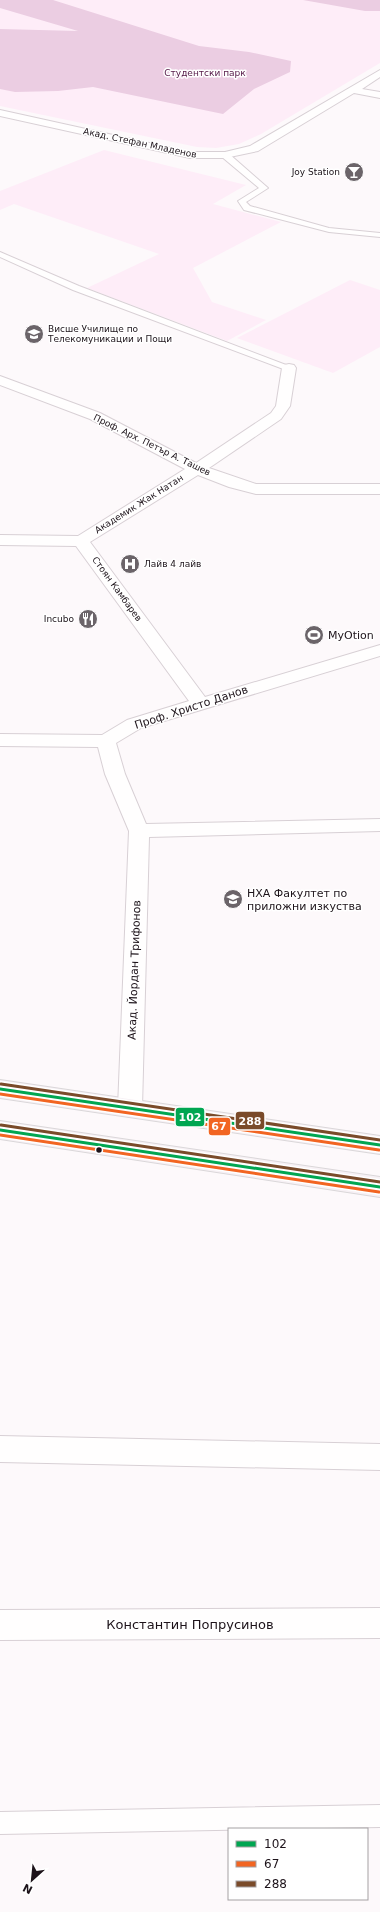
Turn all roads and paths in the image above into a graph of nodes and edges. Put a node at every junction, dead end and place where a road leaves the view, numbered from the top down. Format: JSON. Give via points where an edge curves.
{"nodes":[{"id":1,"x":380,"y":73,"type":"edge"},
{"id":2,"x":352,"y":90,"type":"junction"},
{"id":3,"x":380,"y":96,"type":"edge"},
{"id":4,"x":0,"y":113,"type":"edge"},
{"id":5,"x":225,"y":155,"type":"junction"},
{"id":6,"x":380,"y":235,"type":"edge"},
{"id":7,"x":0,"y":254,"type":"edge"},
{"id":8,"x":289,"y":368,"type":"joint"},
{"id":9,"x":0,"y":380,"type":"edge"},
{"id":10,"x":197,"y":468,"type":"junction"},
{"id":11,"x":380,"y":489,"type":"edge"},
{"id":12,"x":0,"y":540,"type":"edge"},
{"id":13,"x":81,"y":541,"type":"junction"},
{"id":14,"x":380,"y":650,"type":"edge"},
{"id":15,"x":200,"y":703,"type":"junction"},
{"id":16,"x":0,"y":740,"type":"edge"},
{"id":17,"x":106,"y":741,"type":"junction"},
{"id":18,"x":380,"y":825,"type":"edge"},
{"id":19,"x":139,"y":831,"type":"junction"},
{"id":20,"x":0,"y":1089,"type":"edge"},
{"id":21,"x":130,"y":1108,"type":"junction"},
{"id":22,"x":0,"y":1130,"type":"edge"},
{"id":23,"x":380,"y":1145,"type":"edge"},
{"id":24,"x":380,"y":1187,"type":"edge"},
{"id":25,"x":0,"y":1449,"type":"edge"},
{"id":26,"x":380,"y":1457,"type":"edge"},
{"id":27,"x":380,"y":1623,"type":"edge"},
{"id":28,"x":0,"y":1625,"type":"edge"},
{"id":29,"x":380,"y":1816,"type":"edge"},
{"id":30,"x":0,"y":1823,"type":"edge"}],
"edges":[{"from":1,"to":2,"type":"street","name":"Акад. Стефан Младенов"},
{"from":2,"to":3,"type":"street"},
{"from":2,"to":5,"type":"street","name":"Акад. Стефан Младенов","via":[[254,149]]},
{"from":4,"to":5,"type":"street","name":"Акад. Стефан Младенов","via":[[190,155]]},
{"from":5,"to":6,"type":"lane","via":[[264,188],[242,201],[247,208],[314,228],[355,235]]},
{"from":7,"to":8,"type":"lane","via":[[76,288]]},
{"from":8,"to":10,"type":"street","name":"Академик Жак Натан","via":[[283,406],[276,416]]},
{"from":9,"to":10,"type":"street","name":"Проф. Арх. Петър А. Ташев","via":[[94,415]]},
{"from":10,"to":11,"type":"street","name":"Проф. Арх. Петър А. Ташев","via":[[242,487],[256,489]]},
{"from":10,"to":13,"type":"street","name":"Академик Жак Натан"},
{"from":12,"to":13,"type":"street"},
{"from":13,"to":15,"type":"street","name":"Стоян Камбарев"},
{"from":14,"to":15,"type":"street","name":"Проф. Христо Данов"},
{"from":15,"to":17,"type":"street","name":"Проф. Христо Данов","via":[[134,724]]},
{"from":16,"to":17,"type":"street"},
{"from":17,"to":19,"type":"street","name":"Акад. Йордан Трифонов","via":[[115,774]]},
{"from":18,"to":19,"type":"street"},
{"from":19,"to":21,"type":"street","name":"Акад. Йордан Трифонов"},
{"from":20,"to":21,"type":"main road"},
{"from":21,"to":23,"type":"main road"},
{"from":22,"to":24,"type":"main road"},
{"from":25,"to":26,"type":"street"},
{"from":27,"to":28,"type":"street","name":"Константин Попрусинов"},
{"from":29,"to":30,"type":"lane"}]}
